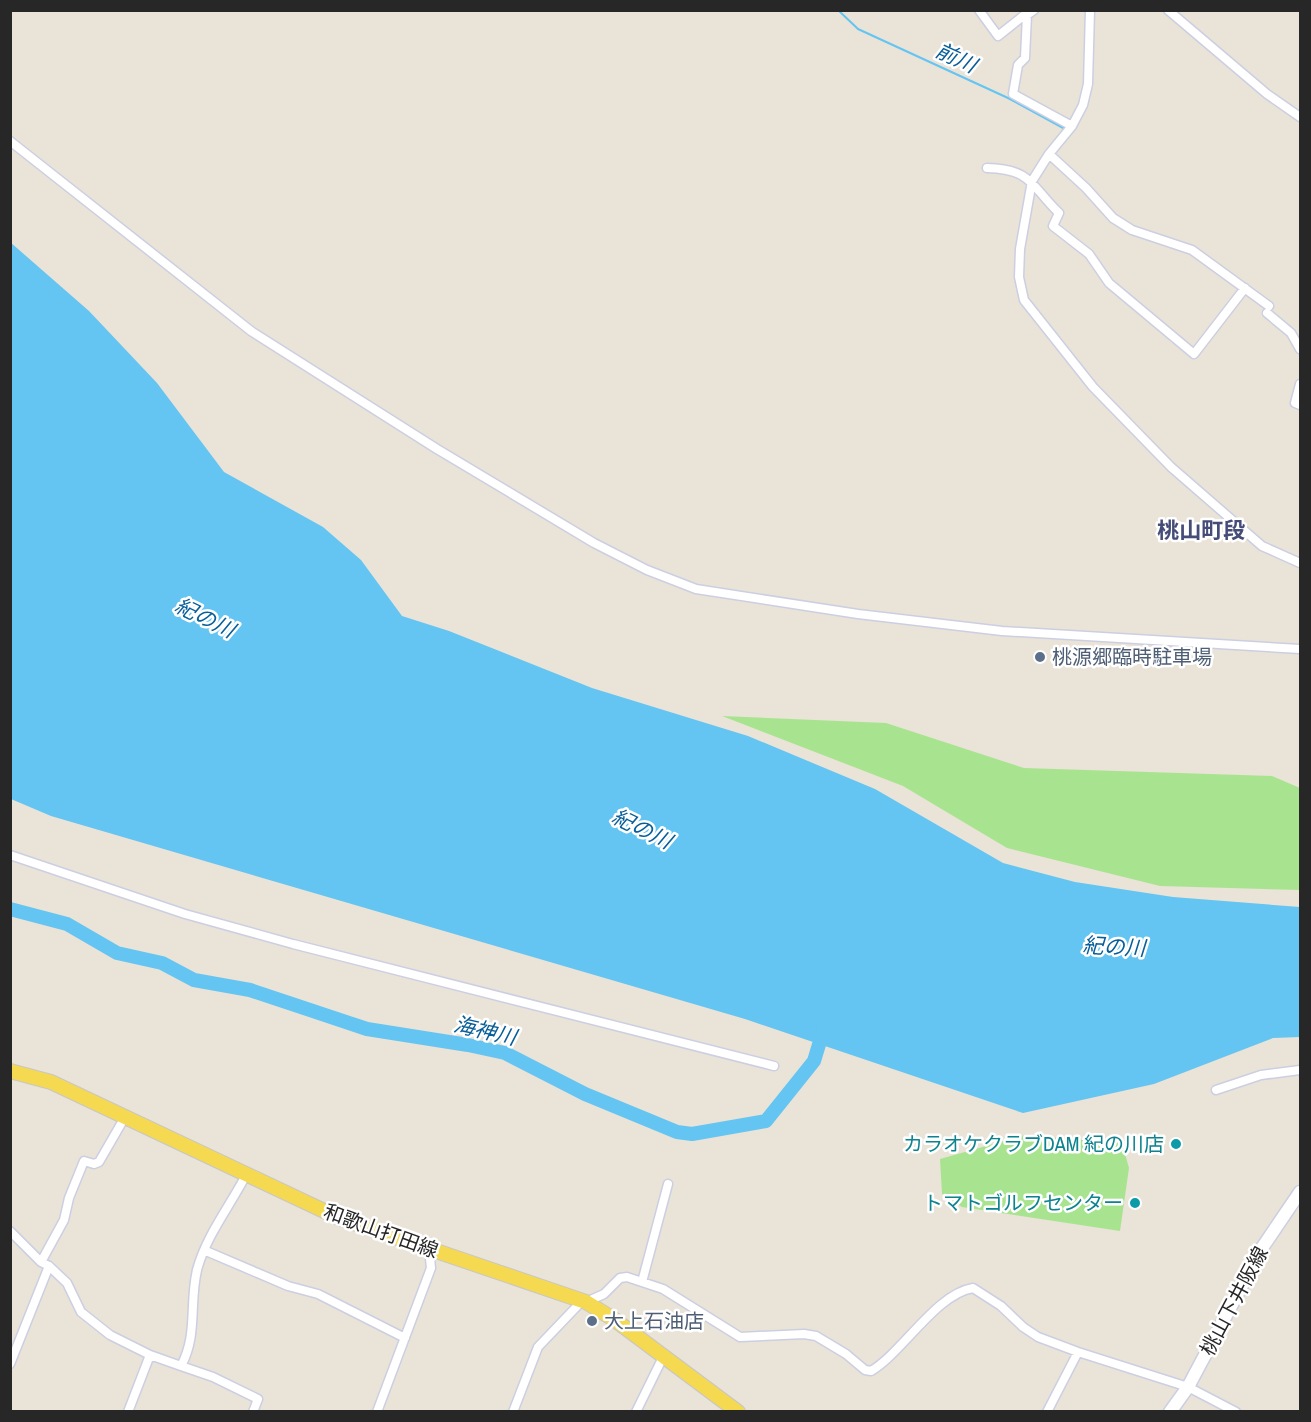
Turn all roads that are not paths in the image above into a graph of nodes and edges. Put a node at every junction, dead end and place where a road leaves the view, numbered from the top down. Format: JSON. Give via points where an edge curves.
{"nodes":[{"id":1,"x":979,"y":10,"type":"edge"},
{"id":2,"x":1090,"y":10,"type":"edge"},
{"id":3,"x":1168,"y":10,"type":"edge"},
{"id":4,"x":1029,"y":12,"type":"edge"},
{"id":5,"x":1300,"y":117,"type":"edge"},
{"id":6,"x":1072,"y":126,"type":"junction"},
{"id":7,"x":10,"y":141,"type":"edge"},
{"id":8,"x":1049,"y":154,"type":"junction"},
{"id":9,"x":987,"y":168,"type":"dead end"},
{"id":10,"x":1032,"y":181,"type":"junction"},
{"id":11,"x":1245,"y":288,"type":"junction"},
{"id":12,"x":1300,"y":349,"type":"edge"},
{"id":13,"x":1300,"y":384,"type":"edge"},
{"id":14,"x":1300,"y":405,"type":"edge"},
{"id":15,"x":1300,"y":563,"type":"edge"},
{"id":16,"x":1300,"y":649,"type":"edge"},
{"id":17,"x":10,"y":855,"type":"edge"},
{"id":18,"x":774,"y":1066,"type":"dead end"},
{"id":19,"x":1300,"y":1070,"type":"edge"},
{"id":20,"x":10,"y":1071,"type":"edge"},
{"id":21,"x":1216,"y":1090,"type":"dead end"},
{"id":22,"x":125,"y":1117,"type":"junction"},
{"id":23,"x":246,"y":1175,"type":"junction"},
{"id":24,"x":668,"y":1184,"type":"dead end"},
{"id":25,"x":1300,"y":1192,"type":"edge"},
{"id":26,"x":10,"y":1231,"type":"edge"},
{"id":27,"x":429,"y":1249,"type":"junction"},
{"id":28,"x":206,"y":1251,"type":"junction"},
{"id":29,"x":45,"y":1264,"type":"junction"},
{"id":30,"x":642,"y":1282,"type":"junction"},
{"id":31,"x":584,"y":1302,"type":"junction"},
{"id":32,"x":405,"y":1338,"type":"junction"},
{"id":33,"x":1078,"y":1352,"type":"junction"},
{"id":34,"x":150,"y":1355,"type":"junction"},
{"id":35,"x":664,"y":1355,"type":"junction"},
{"id":36,"x":10,"y":1364,"type":"edge"},
{"id":37,"x":181,"y":1366,"type":"junction"},
{"id":38,"x":1188,"y":1387,"type":"junction"},
{"id":39,"x":128,"y":1412,"type":"edge"},
{"id":40,"x":254,"y":1412,"type":"edge"},
{"id":41,"x":377,"y":1412,"type":"edge"},
{"id":42,"x":513,"y":1412,"type":"edge"},
{"id":43,"x":636,"y":1412,"type":"edge"},
{"id":44,"x":738,"y":1412,"type":"edge"},
{"id":45,"x":1047,"y":1412,"type":"edge"},
{"id":46,"x":1170,"y":1412,"type":"edge"},
{"id":47,"x":1236,"y":1412,"type":"edge"}],
"edges":[{"from":1,"to":4,"type":"street","via":[[998,36]]},
{"from":2,"to":6,"type":"street","via":[[1088,84]]},
{"from":3,"to":5,"type":"street"},
{"from":4,"to":6,"type":"street","via":[[1025,58],[1018,65],[1013,94]]},
{"from":6,"to":8,"type":"street"},
{"from":7,"to":16,"type":"street","via":[[251,331],[437,449],[646,570],[696,589],[1002,631]]},
{"from":8,"to":10,"type":"street"},
{"from":8,"to":11,"type":"street","via":[[1113,218],[1132,230],[1192,250]]},
{"from":9,"to":10,"type":"street","via":[[1010,168]]},
{"from":10,"to":11,"type":"street","via":[[1059,213],[1053,226],[1089,254],[1109,283],[1194,354]]},
{"from":10,"to":15,"type":"street","via":[[1020,249],[1019,278],[1024,300],[1093,387],[1171,467],[1262,546]]},
{"from":11,"to":12,"type":"street","via":[[1291,333]]},
{"from":13,"to":14,"type":"street","via":[[1295,403]]},
{"from":17,"to":18,"type":"street","via":[[185,914],[292,944]]},
{"from":19,"to":21,"type":"street","via":[[1261,1075]]},
{"from":20,"to":22,"type":"main road","name":"和歌山打田線","via":[[51,1083]]},
{"from":22,"to":23,"type":"main road","name":"和歌山打田線"},
{"from":22,"to":29,"type":"street","via":[[99,1162],[84,1161]]},
{"from":23,"to":27,"type":"main road","name":"和歌山打田線","via":[[339,1218]]},
{"from":23,"to":28,"type":"street"},
{"from":24,"to":30,"type":"street"},
{"from":25,"to":38,"type":"main road","name":"桃山下井阪線","via":[[1262,1248]]},
{"from":26,"to":29,"type":"street"},
{"from":27,"to":31,"type":"main road","name":"和歌山打田線"},
{"from":27,"to":32,"type":"street","via":[[431,1268]]},
{"from":28,"to":32,"type":"street","via":[[288,1286],[318,1294]]},
{"from":28,"to":37,"type":"street","via":[[194,1287],[192,1342]]},
{"from":29,"to":34,"type":"street","via":[[67,1283],[81,1312],[110,1335]]},
{"from":29,"to":36,"type":"street"},
{"from":30,"to":31,"type":"street","via":[[620,1278],[604,1294]]},
{"from":30,"to":33,"type":"street","via":[[692,1305],[740,1337],[816,1336],[871,1371],[946,1302],[962,1290],[973,1288],[1001,1306],[1023,1327]]},
{"from":31,"to":35,"type":"main road","name":"和歌山打田線"},
{"from":31,"to":42,"type":"street","via":[[538,1347]]},
{"from":32,"to":41,"type":"street"},
{"from":33,"to":38,"type":"street"},
{"from":33,"to":45,"type":"street"},
{"from":34,"to":37,"type":"street"},
{"from":34,"to":39,"type":"street"},
{"from":35,"to":43,"type":"street"},
{"from":35,"to":44,"type":"main road","name":"和歌山打田線"},
{"from":37,"to":40,"type":"street","via":[[258,1399]]},
{"from":38,"to":46,"type":"main road","name":"桃山下井阪線"},
{"from":38,"to":47,"type":"street"}]}
